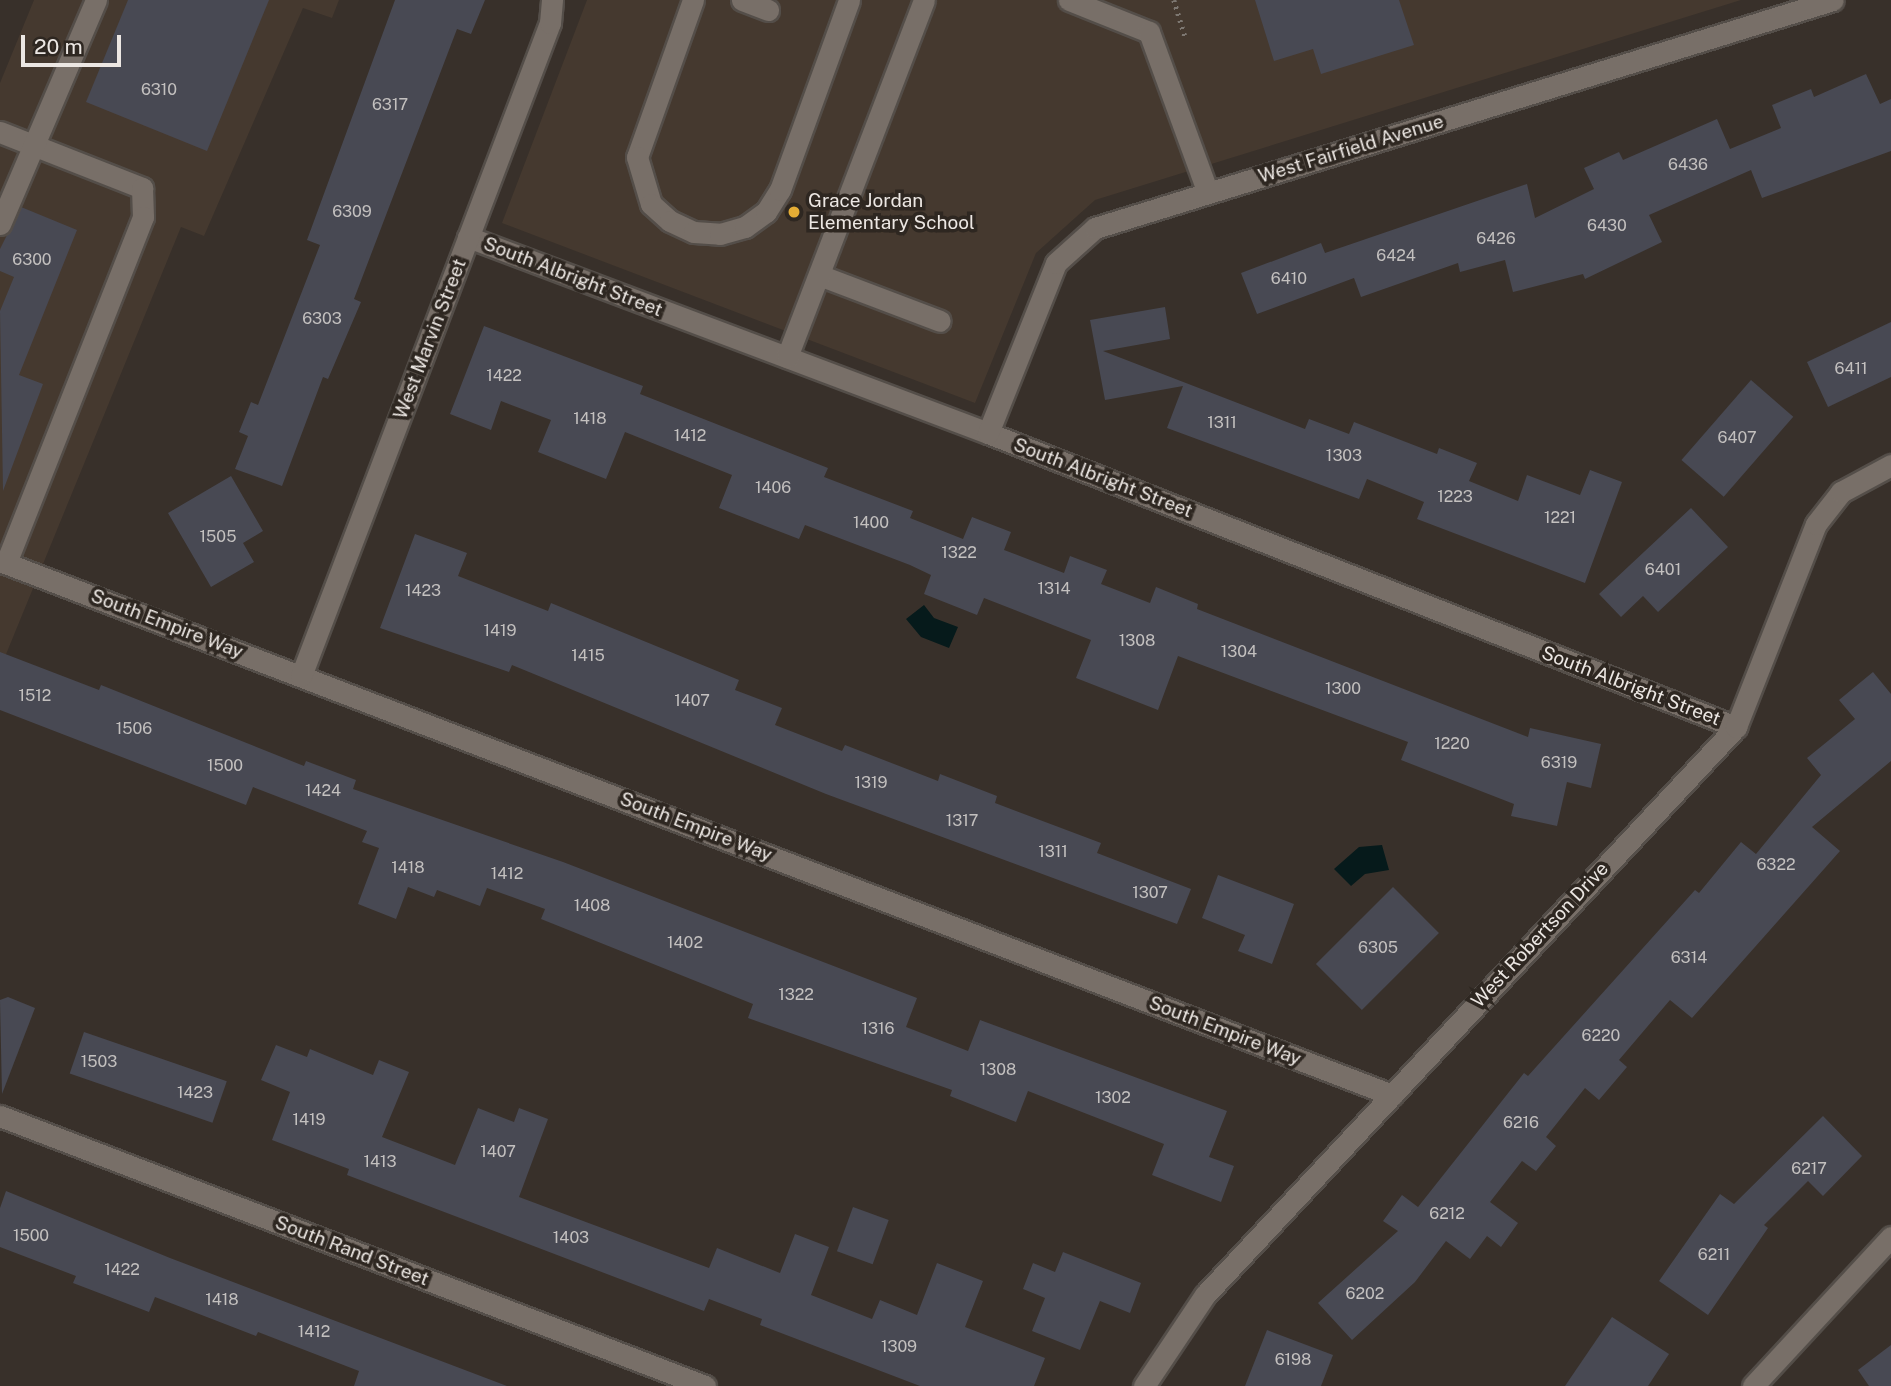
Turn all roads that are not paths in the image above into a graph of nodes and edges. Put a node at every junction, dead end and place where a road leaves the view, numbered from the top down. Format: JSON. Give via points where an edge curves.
{"nodes":[{"id":1,"x":96,"y":0,"type":"edge"},
{"id":2,"x":552,"y":0,"type":"edge"},
{"id":3,"x":693,"y":0,"type":"edge"},
{"id":4,"x":742,"y":0,"type":"edge"},
{"id":5,"x":849,"y":0,"type":"edge"},
{"id":6,"x":924,"y":0,"type":"edge"},
{"id":7,"x":1069,"y":0,"type":"edge"},
{"id":8,"x":1833,"y":0,"type":"edge"},
{"id":9,"x":768,"y":10,"type":"dead end"},
{"id":10,"x":0,"y":132,"type":"edge"},
{"id":11,"x":35,"y":146,"type":"junction"},
{"id":12,"x":1208,"y":193,"type":"junction"},
{"id":13,"x":0,"y":224,"type":"edge"},
{"id":14,"x":468,"y":237,"type":"junction"},
{"id":15,"x":819,"y":275,"type":"junction"},
{"id":16,"x":940,"y":321,"type":"dead end"},
{"id":17,"x":787,"y":357,"type":"junction"},
{"id":18,"x":988,"y":433,"type":"junction"},
{"id":19,"x":1891,"y":465,"type":"edge"},
{"id":20,"x":3,"y":562,"type":"edge"},
{"id":21,"x":301,"y":676,"type":"junction"},
{"id":22,"x":1736,"y":727,"type":"junction"},
{"id":23,"x":1392,"y":1094,"type":"junction"},
{"id":24,"x":0,"y":1116,"type":"edge"},
{"id":25,"x":1891,"y":1237,"type":"edge"},
{"id":26,"x":705,"y":1386,"type":"edge"},
{"id":27,"x":1144,"y":1386,"type":"edge"},
{"id":28,"x":1753,"y":1386,"type":"edge"}],
"edges":[{"from":1,"to":11,"type":"street"},
{"from":2,"to":14,"type":"street","name":"West Marvin Street","via":[[550,23]]},
{"from":3,"to":5,"type":"street","via":[[637,157],[651,204],[670,221],[694,232],[720,234],[766,212],[780,190]]},
{"from":4,"to":9,"type":"street"},
{"from":6,"to":15,"type":"street"},
{"from":7,"to":12,"type":"street","via":[[1149,32]]},
{"from":8,"to":12,"type":"street","name":"West Fairfield Avenue"},
{"from":10,"to":11,"type":"street"},
{"from":11,"to":13,"type":"street"},
{"from":11,"to":20,"type":"street","via":[[142,188],[143,217]]},
{"from":12,"to":18,"type":"street","name":"West Fairfield Avenue","via":[[1095,228],[1056,263]]},
{"from":14,"to":17,"type":"street","name":"South Albright Street"},
{"from":14,"to":21,"type":"street","name":"West Marvin Street"},
{"from":15,"to":16,"type":"street"},
{"from":15,"to":17,"type":"street"},
{"from":17,"to":18,"type":"street","name":"South Albright Street"},
{"from":18,"to":22,"type":"street","name":"South Albright Street"},
{"from":19,"to":22,"type":"street","name":"West Robertson Drive","via":[[1841,492],[1816,524]]},
{"from":20,"to":21,"type":"street","name":"South Empire Way"},
{"from":21,"to":23,"type":"street","name":"South Empire Way"},
{"from":22,"to":23,"type":"street","name":"West Robertson Drive"},
{"from":23,"to":27,"type":"street","name":"West Robertson Drive","via":[[1205,1295]]},
{"from":24,"to":26,"type":"street","name":"South Rand Street"},
{"from":25,"to":28,"type":"street"}]}
